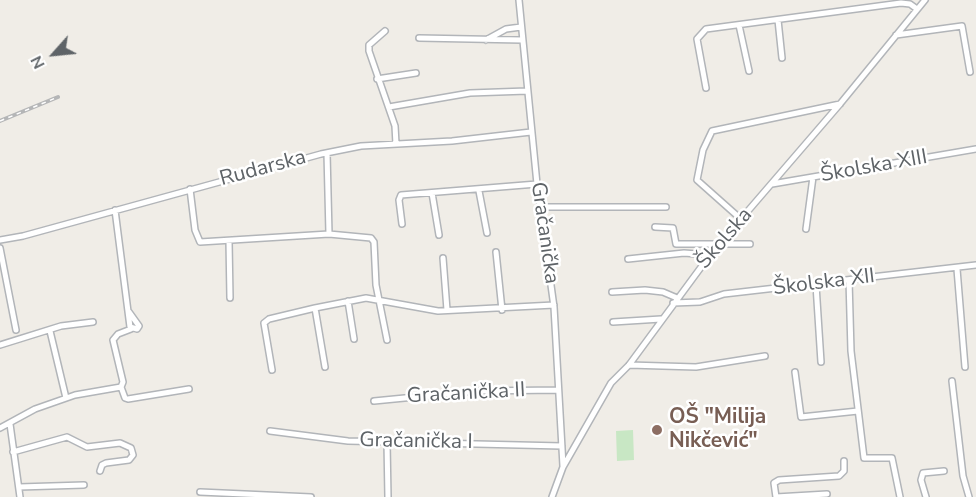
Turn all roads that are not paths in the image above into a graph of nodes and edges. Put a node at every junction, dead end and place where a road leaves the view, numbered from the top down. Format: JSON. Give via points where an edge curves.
{"nodes":[{"id":1,"x":519,"y":0,"type":"edge"},
{"id":2,"x":925,"y":0,"type":"edge"},
{"id":3,"x":917,"y":9,"type":"junction"},
{"id":4,"x":778,"y":20,"type":"junction"},
{"id":5,"x":739,"y":25,"type":"junction"},
{"id":6,"x":521,"y":27,"type":"junction"},
{"id":7,"x":385,"y":31,"type":"dead end"},
{"id":8,"x":896,"y":36,"type":"junction"},
{"id":9,"x":419,"y":38,"type":"dead end"},
{"id":10,"x":486,"y":40,"type":"junction"},
{"id":11,"x":522,"y":40,"type":"junction"},
{"id":12,"x":782,"y":58,"type":"dead end"},
{"id":13,"x":749,"y":71,"type":"dead end"},
{"id":14,"x":970,"y":72,"type":"dead end"},
{"id":15,"x":416,"y":73,"type":"dead end"},
{"id":16,"x":377,"y":79,"type":"junction"},
{"id":17,"x":706,"y":88,"type":"dead end"},
{"id":18,"x":527,"y":91,"type":"junction"},
{"id":19,"x":840,"y":104,"type":"junction"},
{"id":20,"x":389,"y":107,"type":"junction"},
{"id":21,"x":531,"y":132,"type":"junction"},
{"id":22,"x":396,"y":144,"type":"junction"},
{"id":23,"x":976,"y":149,"type":"edge"},
{"id":24,"x":327,"y":153,"type":"junction"},
{"id":25,"x":813,"y":177,"type":"junction"},
{"id":26,"x":537,"y":184,"type":"junction"},
{"id":27,"x":772,"y":184,"type":"junction"},
{"id":28,"x":190,"y":189,"type":"junction"},
{"id":29,"x":479,"y":191,"type":"junction"},
{"id":30,"x":432,"y":193,"type":"junction"},
{"id":31,"x":541,"y":207,"type":"junction"},
{"id":32,"x":666,"y":207,"type":"dead end"},
{"id":33,"x":116,"y":210,"type":"junction"},
{"id":34,"x":742,"y":219,"type":"junction"},
{"id":35,"x":402,"y":224,"type":"dead end"},
{"id":36,"x":655,"y":227,"type":"dead end"},
{"id":37,"x":806,"y":229,"type":"dead end"},
{"id":38,"x":487,"y":233,"type":"dead end"},
{"id":39,"x":329,"y":234,"type":"junction"},
{"id":40,"x":439,"y":235,"type":"dead end"},
{"id":41,"x":0,"y":240,"type":"edge"},
{"id":42,"x":229,"y":241,"type":"junction"},
{"id":43,"x":750,"y":244,"type":"dead end"},
{"id":44,"x":719,"y":246,"type":"junction"},
{"id":45,"x":0,"y":248,"type":"edge"},
{"id":46,"x":496,"y":252,"type":"dead end"},
{"id":47,"x":710,"y":255,"type":"junction"},
{"id":48,"x":443,"y":258,"type":"dead end"},
{"id":49,"x":628,"y":259,"type":"dead end"},
{"id":50,"x":976,"y":265,"type":"edge"},
{"id":51,"x":957,"y":269,"type":"junction"},
{"id":52,"x":849,"y":280,"type":"junction"},
{"id":53,"x":816,"y":285,"type":"junction"},
{"id":54,"x":612,"y":292,"type":"dead end"},
{"id":55,"x":230,"y":297,"type":"dead end"},
{"id":56,"x":380,"y":300,"type":"junction"},
{"id":57,"x":675,"y":300,"type":"junction"},
{"id":58,"x":348,"y":301,"type":"junction"},
{"id":59,"x":554,"y":305,"type":"junction"},
{"id":60,"x":315,"y":308,"type":"junction"},
{"id":61,"x":447,"y":310,"type":"junction"},
{"id":62,"x":502,"y":310,"type":"junction"},
{"id":63,"x":661,"y":319,"type":"junction"},
{"id":64,"x":93,"y":322,"type":"dead end"},
{"id":65,"x":614,"y":322,"type":"dead end"},
{"id":66,"x":16,"y":330,"type":"dead end"},
{"id":67,"x":50,"y":331,"type":"junction"},
{"id":68,"x":354,"y":339,"type":"dead end"},
{"id":69,"x":387,"y":340,"type":"dead end"},
{"id":70,"x":0,"y":345,"type":"edge"},
{"id":71,"x":765,"y":356,"type":"dead end"},
{"id":72,"x":821,"y":362,"type":"dead end"},
{"id":73,"x":629,"y":365,"type":"junction"},
{"id":74,"x":325,"y":367,"type":"dead end"},
{"id":75,"x":965,"y":367,"type":"dead end"},
{"id":76,"x":272,"y":370,"type":"dead end"},
{"id":77,"x":795,"y":372,"type":"dead end"},
{"id":78,"x":952,"y":381,"type":"dead end"},
{"id":79,"x":121,"y":387,"type":"junction"},
{"id":80,"x":189,"y":389,"type":"dead end"},
{"id":81,"x":558,"y":390,"type":"junction"},
{"id":82,"x":66,"y":398,"type":"junction"},
{"id":83,"x":374,"y":401,"type":"dead end"},
{"id":84,"x":858,"y":411,"type":"junction"},
{"id":85,"x":10,"y":423,"type":"junction"},
{"id":86,"x":0,"y":428,"type":"edge"},
{"id":87,"x":270,"y":431,"type":"dead end"},
{"id":88,"x":387,"y":441,"type":"junction"},
{"id":89,"x":562,"y":446,"type":"junction"},
{"id":90,"x":13,"y":452,"type":"junction"},
{"id":91,"x":844,"y":461,"type":"dead end"},
{"id":92,"x":563,"y":467,"type":"junction"},
{"id":93,"x":100,"y":471,"type":"dead end"},
{"id":94,"x":944,"y":471,"type":"dead end"},
{"id":95,"x":84,"y":485,"type":"dead end"},
{"id":96,"x":19,"y":487,"type":"junction"},
{"id":97,"x":200,"y":492,"type":"dead end"},
{"id":98,"x":827,"y":494,"type":"dead end"},
{"id":99,"x":20,"y":497,"type":"edge"},
{"id":100,"x":311,"y":497,"type":"edge"},
{"id":101,"x":388,"y":497,"type":"edge"},
{"id":102,"x":552,"y":497,"type":"edge"},
{"id":103,"x":776,"y":497,"type":"edge"},
{"id":104,"x":900,"y":497,"type":"edge"},
{"id":105,"x":926,"y":497,"type":"edge"},
{"id":106,"x":969,"y":497,"type":"edge"}],
"edges":[{"from":1,"to":6,"type":"street","name":"Gračanička"},
{"from":2,"to":3,"type":"street","name":"Školska"},
{"from":3,"to":4,"type":"street","via":[[901,3]]},
{"from":3,"to":8,"type":"street","name":"Školska"},
{"from":4,"to":5,"type":"street"},
{"from":4,"to":12,"type":"street"},
{"from":5,"to":13,"type":"street"},
{"from":5,"to":17,"type":"street","via":[[706,29],[698,36]]},
{"from":6,"to":10,"type":"street","via":[[506,29]]},
{"from":6,"to":11,"type":"street","name":"Gračanička"},
{"from":7,"to":16,"type":"street","via":[[369,45]]},
{"from":8,"to":14,"type":"street","via":[[962,26]]},
{"from":8,"to":19,"type":"street","name":"Školska"},
{"from":9,"to":10,"type":"street"},
{"from":10,"to":11,"type":"street"},
{"from":11,"to":18,"type":"street","name":"Gračanička"},
{"from":15,"to":16,"type":"street"},
{"from":16,"to":20,"type":"street"},
{"from":18,"to":20,"type":"street","via":[[470,93]]},
{"from":18,"to":21,"type":"street","name":"Gračanička"},
{"from":19,"to":27,"type":"street","name":"Školska"},
{"from":19,"to":34,"type":"street","via":[[712,130],[697,180]]},
{"from":20,"to":22,"type":"street"},
{"from":21,"to":22,"type":"street","name":"Rudarska"},
{"from":21,"to":26,"type":"street","name":"Gračanička"},
{"from":22,"to":24,"type":"street","name":"Rudarska"},
{"from":23,"to":25,"type":"street","name":"Školska XIII"},
{"from":24,"to":28,"type":"street","name":"Rudarska"},
{"from":24,"to":39,"type":"street"},
{"from":25,"to":27,"type":"street","name":"Školska XIII"},
{"from":25,"to":37,"type":"street"},
{"from":26,"to":29,"type":"street"},
{"from":26,"to":31,"type":"street","name":"Gračanička"},
{"from":27,"to":34,"type":"street","name":"Školska"},
{"from":28,"to":33,"type":"street","name":"Rudarska"},
{"from":28,"to":42,"type":"street","via":[[200,242]]},
{"from":29,"to":30,"type":"street"},
{"from":29,"to":38,"type":"street"},
{"from":30,"to":35,"type":"street","via":[[400,196]]},
{"from":30,"to":40,"type":"street"},
{"from":31,"to":32,"type":"street"},
{"from":31,"to":59,"type":"street","name":"Gračanička"},
{"from":33,"to":41,"type":"street","name":"Rudarska"},
{"from":33,"to":79,"type":"street","via":[[131,329],[113,340]]},
{"from":34,"to":44,"type":"street","name":"Školska"},
{"from":36,"to":44,"type":"street","via":[[673,228],[675,244]]},
{"from":39,"to":42,"type":"street"},
{"from":39,"to":56,"type":"street","via":[[371,238]]},
{"from":42,"to":55,"type":"street"},
{"from":43,"to":44,"type":"street"},
{"from":44,"to":47,"type":"street","name":"Školska"},
{"from":45,"to":66,"type":"street"},
{"from":46,"to":62,"type":"street"},
{"from":47,"to":49,"type":"street","via":[[684,253]]},
{"from":47,"to":57,"type":"street","name":"Školska"},
{"from":48,"to":61,"type":"street"},
{"from":50,"to":51,"type":"street","name":"Školska XII"},
{"from":51,"to":52,"type":"street","name":"Školska XII"},
{"from":51,"to":75,"type":"street"},
{"from":52,"to":53,"type":"street","name":"Školska XII"},
{"from":52,"to":84,"type":"street"},
{"from":53,"to":57,"type":"street","name":"Školska XII","via":[[724,294],[700,302]]},
{"from":53,"to":72,"type":"street"},
{"from":54,"to":57,"type":"street","name":"Školska XII","via":[[663,292]]},
{"from":56,"to":58,"type":"street"},
{"from":56,"to":61,"type":"street","via":[[438,312]]},
{"from":56,"to":69,"type":"street"},
{"from":57,"to":63,"type":"street","name":"Školska"},
{"from":58,"to":60,"type":"street"},
{"from":58,"to":68,"type":"street"},
{"from":59,"to":62,"type":"street"},
{"from":59,"to":81,"type":"street","name":"Gračanička"},
{"from":60,"to":74,"type":"street"},
{"from":60,"to":76,"type":"street","via":[[266,321]]},
{"from":61,"to":62,"type":"street"},
{"from":63,"to":65,"type":"street"},
{"from":63,"to":73,"type":"street","name":"Školska"},
{"from":64,"to":67,"type":"street"},
{"from":67,"to":70,"type":"street"},
{"from":67,"to":82,"type":"street"},
{"from":71,"to":73,"type":"street","via":[[696,367]]},
{"from":73,"to":92,"type":"street","name":"Školska","via":[[611,383]]},
{"from":77,"to":84,"type":"street","via":[[801,417]]},
{"from":78,"to":106,"type":"street"},
{"from":79,"to":80,"type":"street","via":[[128,399]]},
{"from":79,"to":82,"type":"street"},
{"from":81,"to":83,"type":"street","name":"Gračanička II","via":[[476,391]]},
{"from":81,"to":89,"type":"street","name":"Gračanička"},
{"from":82,"to":85,"type":"street"},
{"from":84,"to":104,"type":"street","via":[[864,458],[892,458]]},
{"from":85,"to":86,"type":"street"},
{"from":85,"to":90,"type":"street"},
{"from":87,"to":88,"type":"street","name":"Gračanička I","via":[[348,441]]},
{"from":88,"to":89,"type":"street","name":"Gračanička I"},
{"from":88,"to":101,"type":"street"},
{"from":89,"to":92,"type":"street","name":"Gračanička"},
{"from":90,"to":93,"type":"street","via":[[67,437],[87,447],[120,443],[131,448],[133,455],[129,460],[106,463]]},
{"from":90,"to":96,"type":"street"},
{"from":91,"to":103,"type":"street","via":[[844,471],[839,476],[776,480]]},
{"from":92,"to":102,"type":"street","name":"Školska"},
{"from":94,"to":105,"type":"street","via":[[923,473]]},
{"from":95,"to":96,"type":"street"},
{"from":96,"to":99,"type":"street"},
{"from":97,"to":100,"type":"street"},
{"from":98,"to":103,"type":"street"}]}
